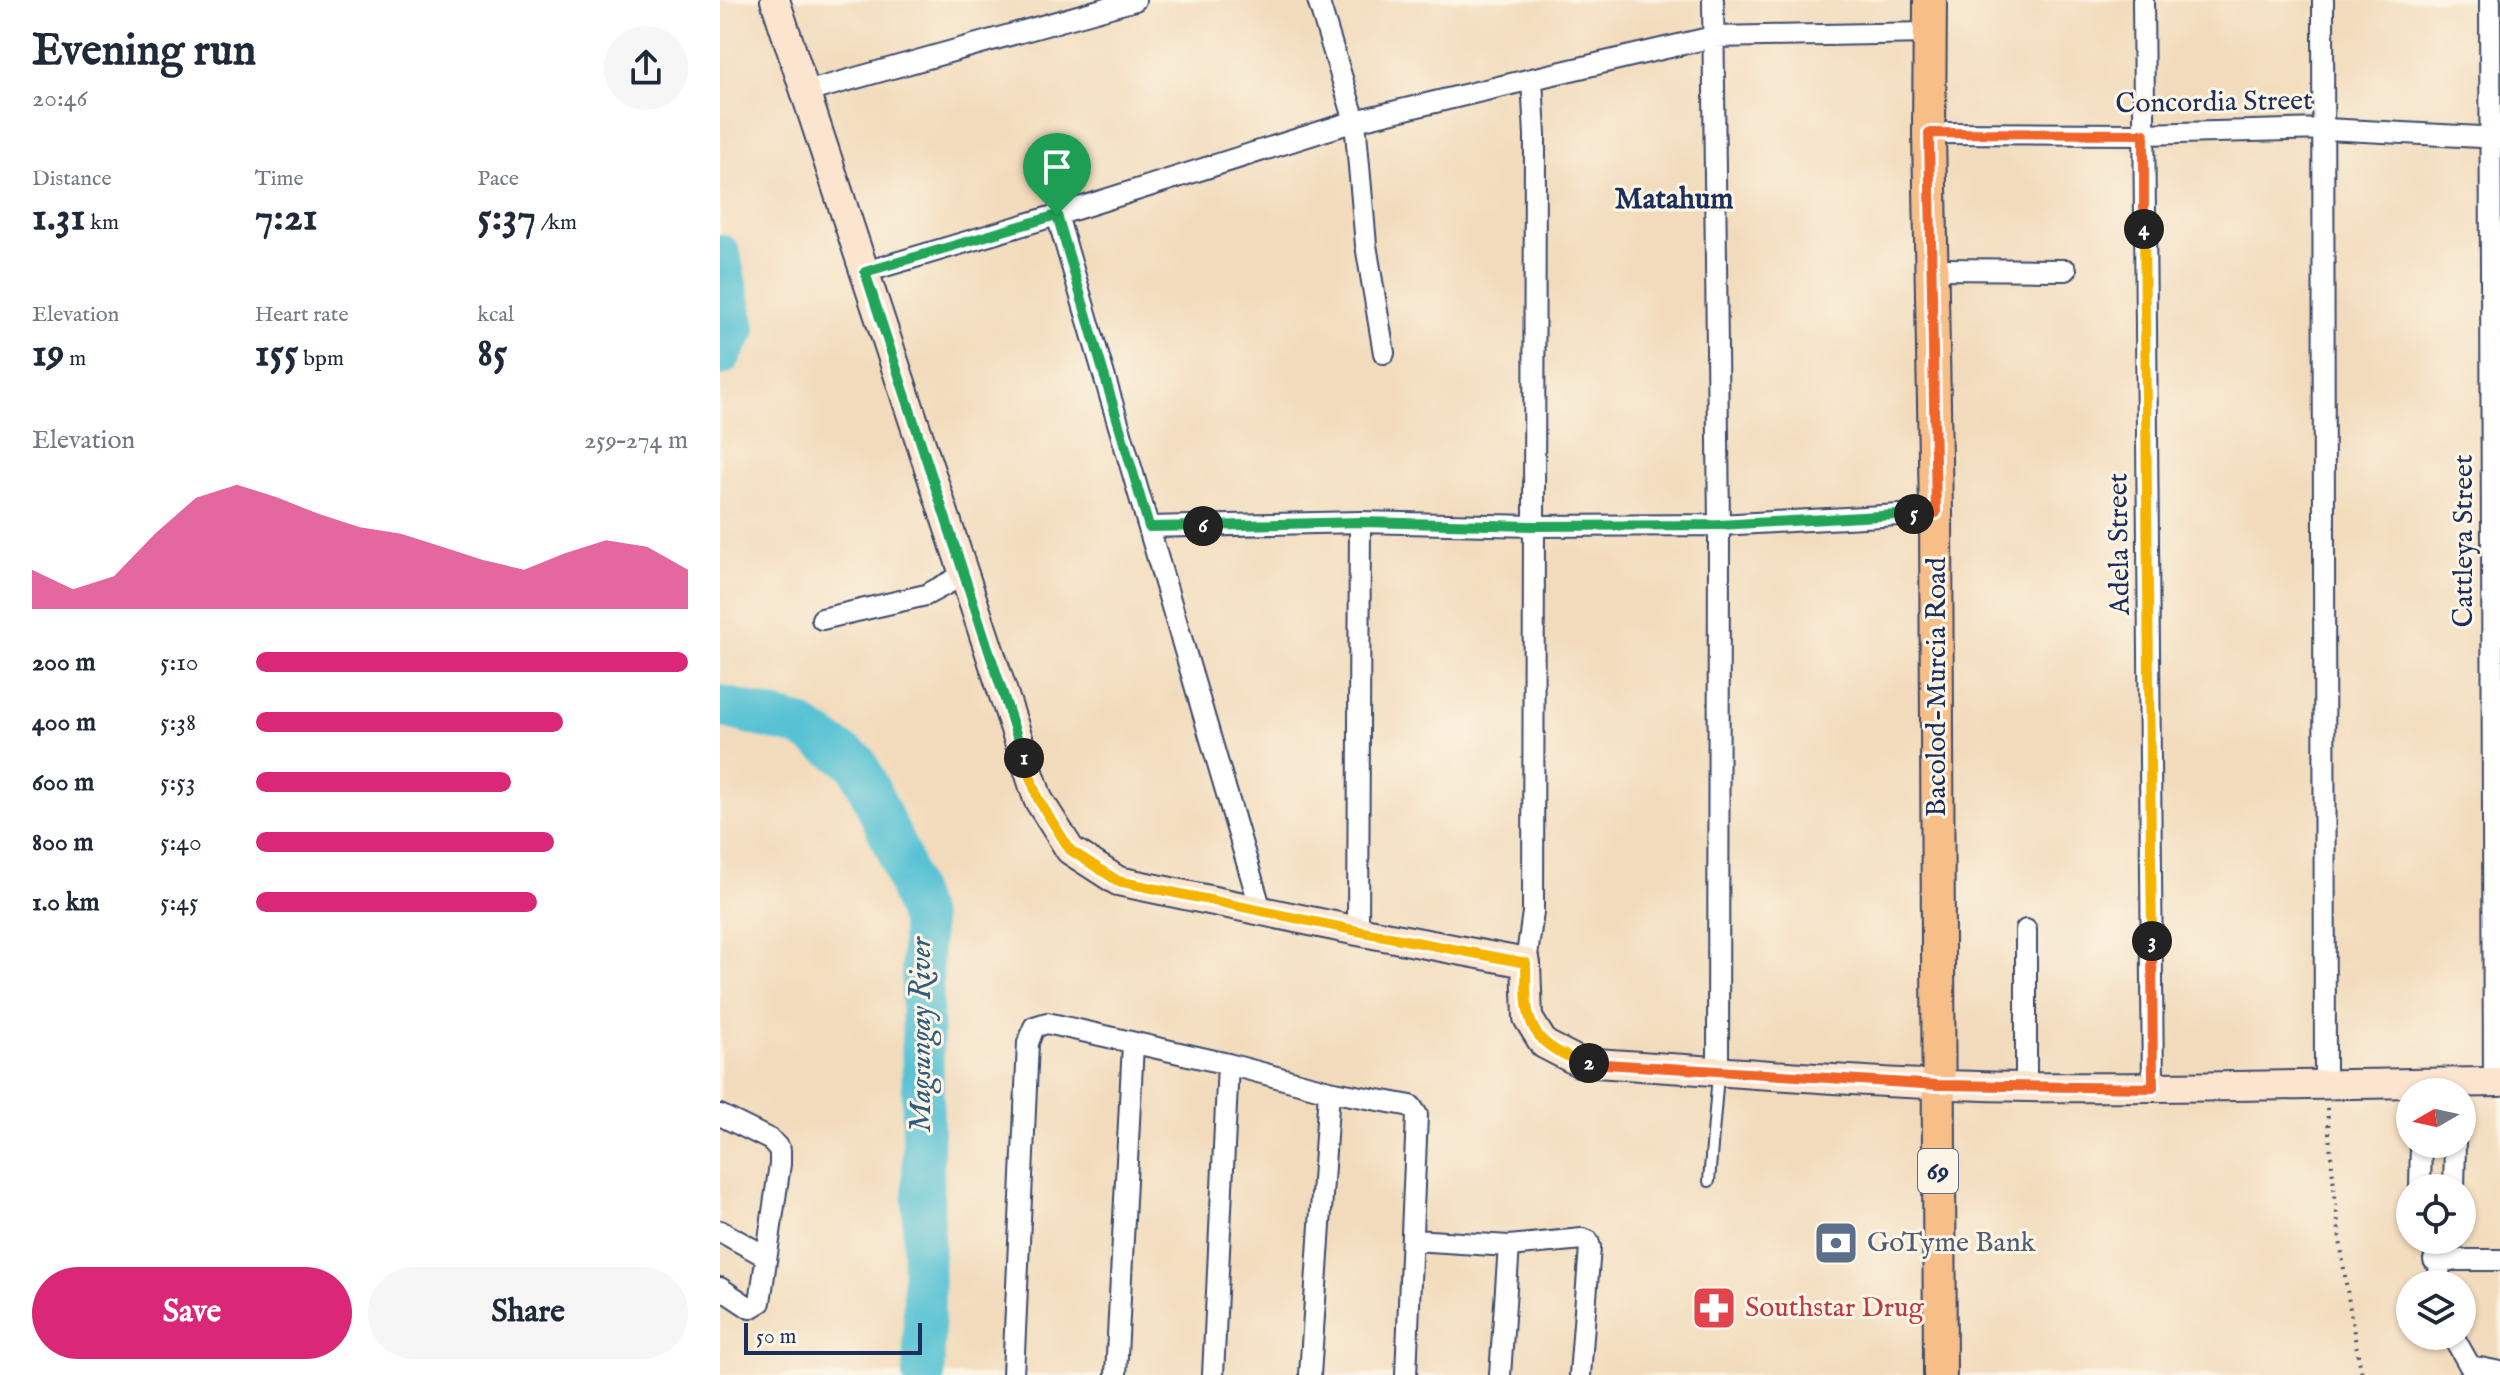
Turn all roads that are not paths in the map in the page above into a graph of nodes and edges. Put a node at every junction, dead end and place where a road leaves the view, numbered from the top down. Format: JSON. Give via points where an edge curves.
{"nodes":[{"id":1,"x":775,"y":0,"type":"edge"},
{"id":2,"x":1135,"y":0,"type":"edge"},
{"id":3,"x":1318,"y":0,"type":"edge"},
{"id":4,"x":1713,"y":0,"type":"edge"},
{"id":5,"x":1930,"y":0,"type":"edge"},
{"id":6,"x":2143,"y":0,"type":"edge"},
{"id":7,"x":2323,"y":0,"type":"edge"},
{"id":8,"x":2490,"y":0,"type":"edge"},
{"id":9,"x":1930,"y":33,"type":"junction"},
{"id":10,"x":1713,"y":37,"type":"junction"},
{"id":11,"x":1532,"y":79,"type":"junction"},
{"id":12,"x":806,"y":92,"type":"junction"},
{"id":13,"x":1355,"y":121,"type":"junction"},
{"id":14,"x":2325,"y":129,"type":"junction"},
{"id":15,"x":1929,"y":133,"type":"junction"},
{"id":16,"x":2144,"y":134,"type":"junction"},
{"id":17,"x":2495,"y":138,"type":"edge"},
{"id":18,"x":1057,"y":215,"type":"junction"},
{"id":19,"x":1932,"y":269,"type":"junction"},
{"id":20,"x":2066,"y":270,"type":"dead end"},
{"id":21,"x":865,"y":272,"type":"junction"},
{"id":22,"x":1384,"y":353,"type":"dead end"},
{"id":23,"x":1936,"y":513,"type":"junction"},
{"id":24,"x":1360,"y":522,"type":"junction"},
{"id":25,"x":1719,"y":525,"type":"junction"},
{"id":26,"x":1534,"y":526,"type":"junction"},
{"id":27,"x":1149,"y":527,"type":"junction"},
{"id":28,"x":963,"y":575,"type":"junction"},
{"id":29,"x":822,"y":619,"type":"dead end"},
{"id":30,"x":1261,"y":910,"type":"junction"},
{"id":31,"x":2026,"y":930,"type":"dead end"},
{"id":32,"x":1358,"y":931,"type":"junction"},
{"id":33,"x":1526,"y":963,"type":"junction"},
{"id":34,"x":1133,"y":1044,"type":"junction"},
{"id":35,"x":1228,"y":1064,"type":"junction"},
{"id":36,"x":1718,"y":1070,"type":"junction"},
{"id":37,"x":2497,"y":1082,"type":"edge"},
{"id":38,"x":2325,"y":1084,"type":"junction"},
{"id":39,"x":1938,"y":1085,"type":"junction"},
{"id":40,"x":2476,"y":1085,"type":"edge"},
{"id":41,"x":2026,"y":1087,"type":"junction"},
{"id":42,"x":2396,"y":1087,"type":"edge"},
{"id":43,"x":2153,"y":1088,"type":"junction"},
{"id":44,"x":1329,"y":1091,"type":"junction"},
{"id":45,"x":720,"y":1115,"type":"edge"},
{"id":46,"x":1709,"y":1181,"type":"dead end"},
{"id":47,"x":720,"y":1231,"type":"edge"},
{"id":48,"x":1413,"y":1240,"type":"junction"},
{"id":49,"x":1509,"y":1246,"type":"junction"},
{"id":50,"x":765,"y":1256,"type":"junction"},
{"id":51,"x":2437,"y":1260,"type":"edge"},
{"id":52,"x":2500,"y":1260,"type":"edge"},
{"id":53,"x":720,"y":1288,"type":"edge"},
{"id":54,"x":2461,"y":1350,"type":"edge"},
{"id":55,"x":2473,"y":1371,"type":"edge"},
{"id":56,"x":2500,"y":1372,"type":"edge"},
{"id":57,"x":1013,"y":1375,"type":"edge"},
{"id":58,"x":1116,"y":1375,"type":"edge"},
{"id":59,"x":1213,"y":1375,"type":"edge"},
{"id":60,"x":1310,"y":1375,"type":"edge"},
{"id":61,"x":1406,"y":1375,"type":"edge"},
{"id":62,"x":1500,"y":1375,"type":"edge"},
{"id":63,"x":1580,"y":1375,"type":"edge"},
{"id":64,"x":1940,"y":1375,"type":"edge"}],
"edges":[{"from":1,"to":12,"type":"street"},
{"from":2,"to":12,"type":"street"},
{"from":3,"to":13,"type":"street"},
{"from":4,"to":10,"type":"street"},
{"from":5,"to":9,"type":"main road","name":"Bacolod-Murcia Road","number":"69"},
{"from":6,"to":16,"type":"street","name":"Adela Street"},
{"from":7,"to":14,"type":"street"},
{"from":8,"to":17,"type":"street","name":"Cattleya Street"},
{"from":9,"to":10,"type":"street"},
{"from":9,"to":15,"type":"main road","name":"Bacolod-Murcia Road","number":"69"},
{"from":10,"to":11,"type":"street"},
{"from":10,"to":25,"type":"street"},
{"from":11,"to":13,"type":"street"},
{"from":11,"to":26,"type":"street"},
{"from":12,"to":21,"type":"street"},
{"from":13,"to":18,"type":"street"},
{"from":13,"to":22,"type":"street","via":[[1366,245]]},
{"from":14,"to":16,"type":"street","name":"Concordia Street"},
{"from":14,"to":17,"type":"street","name":"Concordia Street"},
{"from":14,"to":38,"type":"street"},
{"from":15,"to":16,"type":"street","name":"Concordia Street"},
{"from":15,"to":19,"type":"main road","name":"Bacolod-Murcia Road","number":"69"},
{"from":16,"to":43,"type":"street","name":"Adela Street"},
{"from":17,"to":37,"type":"street","name":"Cattleya Street"},
{"from":18,"to":21,"type":"street"},
{"from":18,"to":27,"type":"street"},
{"from":19,"to":20,"type":"street"},
{"from":19,"to":23,"type":"main road","name":"Bacolod-Murcia Road","number":"69"},
{"from":21,"to":28,"type":"street"},
{"from":23,"to":25,"type":"street"},
{"from":23,"to":39,"type":"main road","name":"Bacolod-Murcia Road","number":"69"},
{"from":24,"to":26,"type":"street"},
{"from":24,"to":27,"type":"street"},
{"from":24,"to":32,"type":"street"},
{"from":25,"to":26,"type":"street"},
{"from":25,"to":36,"type":"street"},
{"from":26,"to":33,"type":"street","via":[[1533,912]]},
{"from":27,"to":30,"type":"street"},
{"from":28,"to":29,"type":"street","via":[[926,595]]},
{"from":28,"to":30,"type":"street","via":[[1038,799],[1070,850],[1118,881]]},
{"from":30,"to":32,"type":"street"},
{"from":31,"to":41,"type":"street"},
{"from":32,"to":33,"type":"street"},
{"from":33,"to":36,"type":"street","via":[[1528,1018],[1544,1044],[1579,1062]]},
{"from":34,"to":35,"type":"street"},
{"from":34,"to":57,"type":"street","via":[[1047,1023],[1034,1027],[1028,1043]]},
{"from":34,"to":58,"type":"street"},
{"from":35,"to":44,"type":"street"},
{"from":35,"to":59,"type":"street"},
{"from":36,"to":39,"type":"street"},
{"from":36,"to":46,"type":"lane"},
{"from":37,"to":40,"type":"street"},
{"from":38,"to":42,"type":"street"},
{"from":38,"to":43,"type":"street"},
{"from":39,"to":41,"type":"street"},
{"from":39,"to":64,"type":"main road","name":"Bacolod-Murcia Road","number":"69"},
{"from":41,"to":43,"type":"street"},
{"from":44,"to":48,"type":"street","via":[[1399,1102],[1417,1115]]},
{"from":44,"to":60,"type":"street"},
{"from":45,"to":50,"type":"street","via":[[771,1140],[780,1150]]},
{"from":47,"to":50,"type":"street"},
{"from":48,"to":49,"type":"street"},
{"from":48,"to":61,"type":"street"},
{"from":49,"to":62,"type":"street"},
{"from":49,"to":63,"type":"street","via":[[1588,1241]]},
{"from":50,"to":53,"type":"street","via":[[756,1307]]},
{"from":51,"to":52,"type":"street"},
{"from":54,"to":55,"type":"street"},
{"from":55,"to":56,"type":"street"}]}
